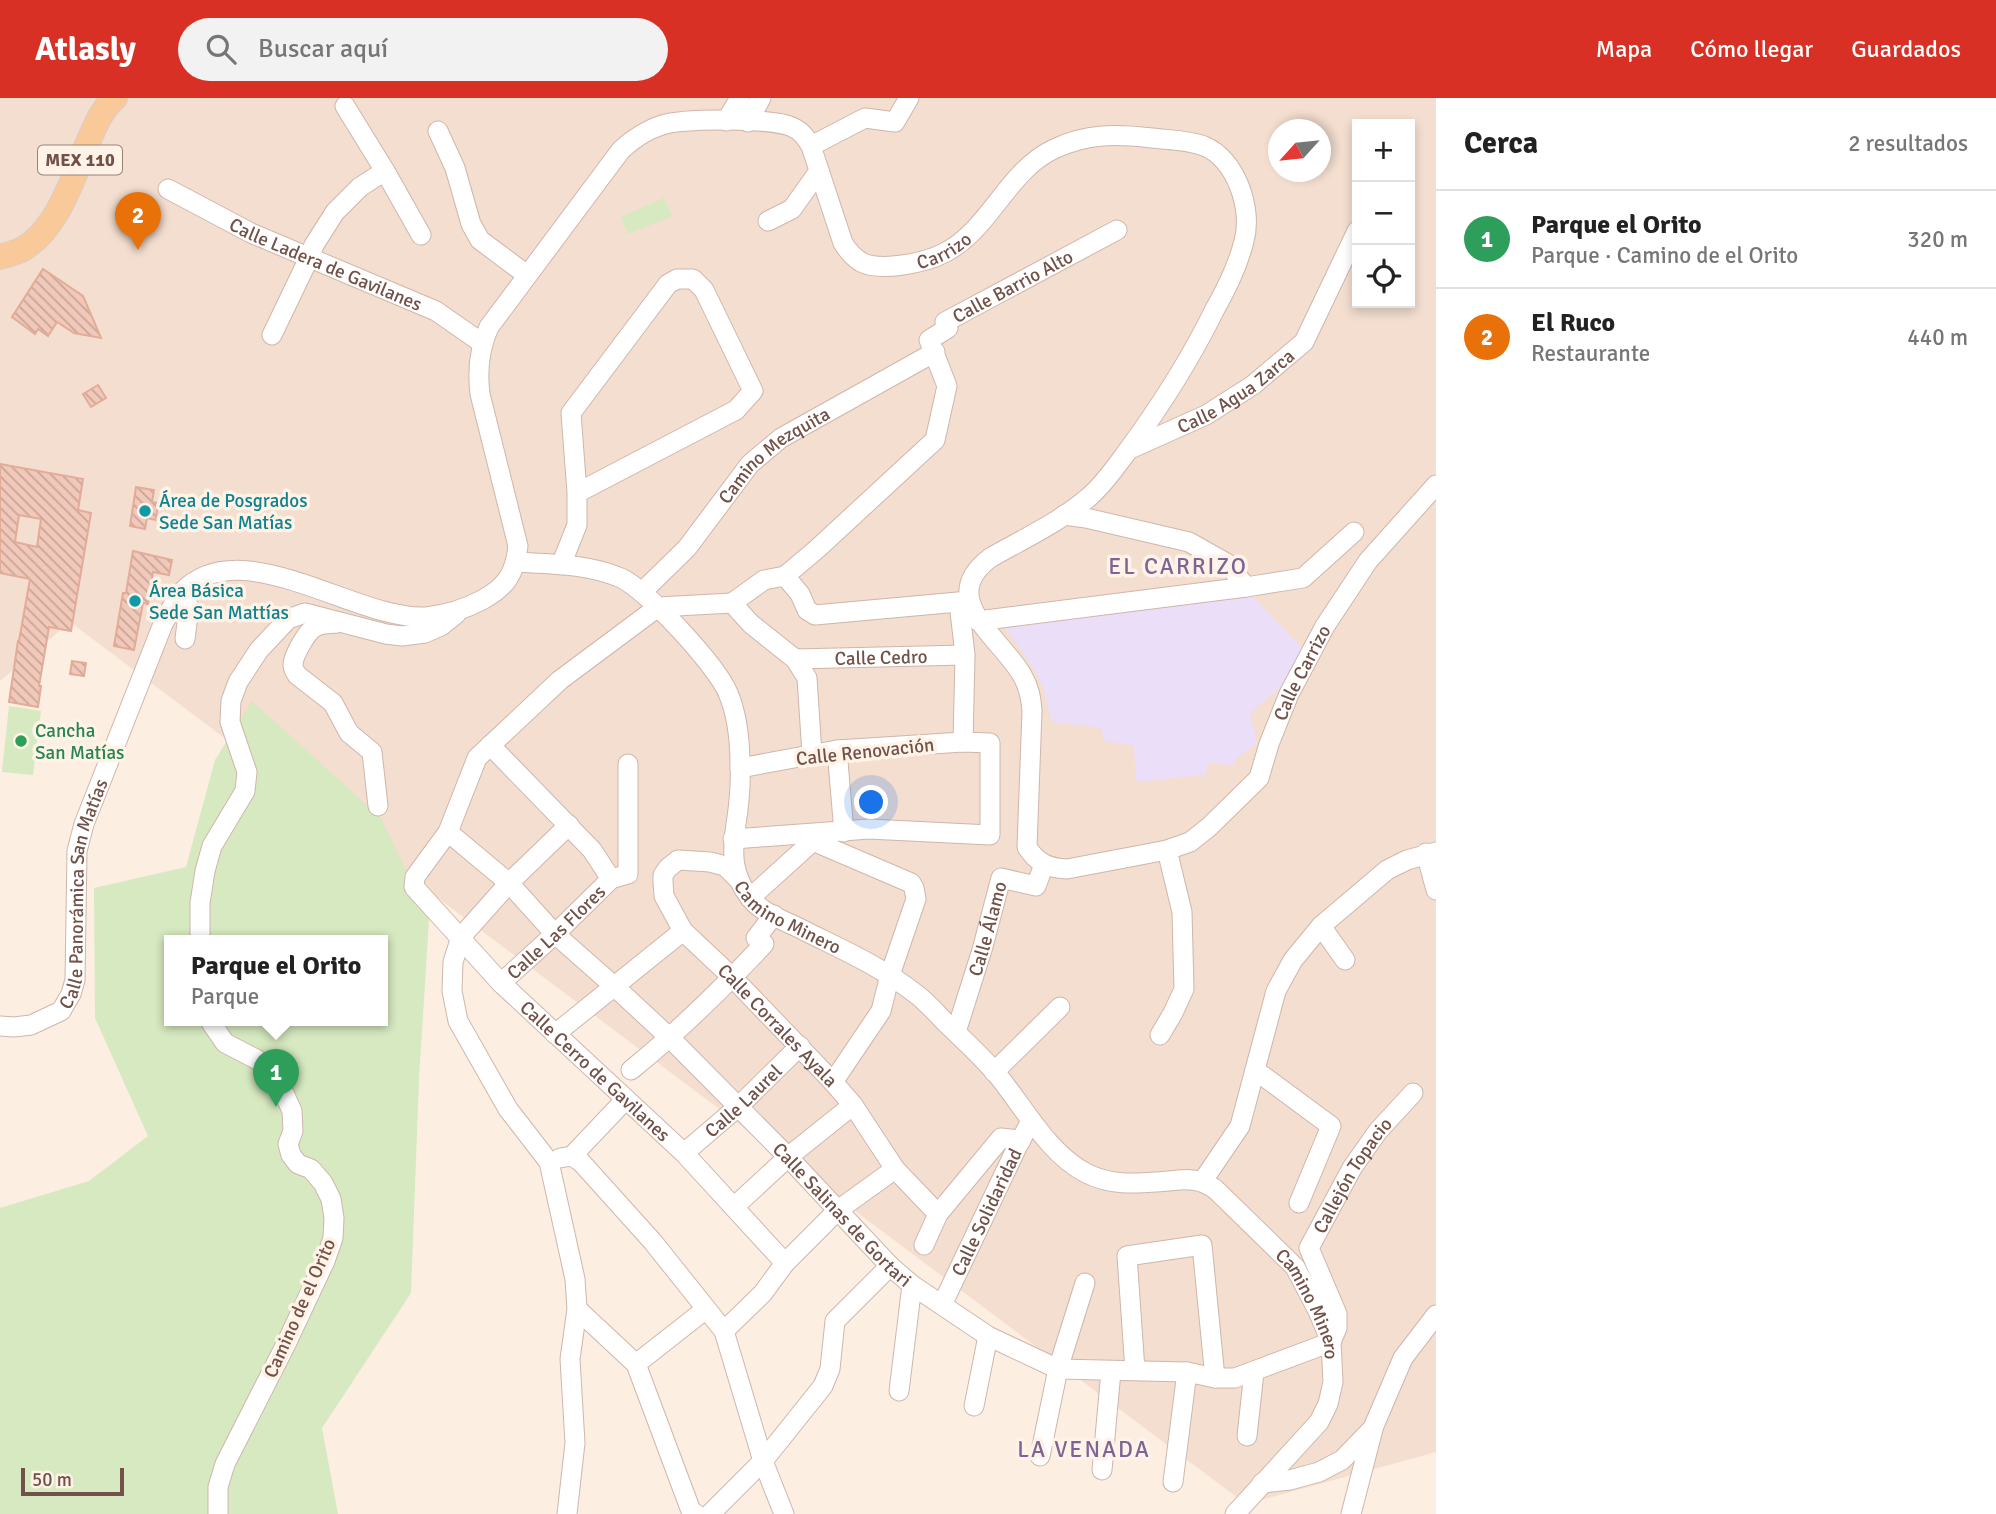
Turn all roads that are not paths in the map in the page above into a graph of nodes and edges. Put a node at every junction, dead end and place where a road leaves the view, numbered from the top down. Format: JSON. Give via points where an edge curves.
{"nodes":[{"id":1,"x":115,"y":98,"type":"edge"},
{"id":2,"x":740,"y":98,"type":"edge"},
{"id":3,"x":761,"y":98,"type":"edge"},
{"id":4,"x":909,"y":98,"type":"edge"},
{"id":5,"x":345,"y":106,"type":"dead end"},
{"id":6,"x":726,"y":121,"type":"junction"},
{"id":7,"x":748,"y":122,"type":"junction"},
{"id":8,"x":438,"y":131,"type":"dead end"},
{"id":9,"x":811,"y":146,"type":"junction"},
{"id":10,"x":386,"y":171,"type":"junction"},
{"id":11,"x":819,"y":171,"type":"junction"},
{"id":12,"x":169,"y":189,"type":"dead end"},
{"id":13,"x":768,"y":221,"type":"dead end"},
{"id":14,"x":1117,"y":230,"type":"dead end"},
{"id":15,"x":421,"y":235,"type":"dead end"},
{"id":16,"x":1352,"y":241,"type":"edge"},
{"id":17,"x":0,"y":257,"type":"edge"},
{"id":18,"x":309,"y":258,"type":"junction"},
{"id":19,"x":527,"y":275,"type":"junction"},
{"id":20,"x":272,"y":335,"type":"dead end"},
{"id":21,"x":482,"y":343,"type":"junction"},
{"id":22,"x":935,"y":352,"type":"junction"},
{"id":23,"x":1129,"y":449,"type":"junction"},
{"id":24,"x":1436,"y":485,"type":"edge"},
{"id":25,"x":578,"y":493,"type":"junction"},
{"id":26,"x":1064,"y":515,"type":"junction"},
{"id":27,"x":1354,"y":532,"type":"dead end"},
{"id":28,"x":516,"y":562,"type":"junction"},
{"id":29,"x":561,"y":565,"type":"junction"},
{"id":30,"x":785,"y":576,"type":"junction"},
{"id":31,"x":1246,"y":587,"type":"junction"},
{"id":32,"x":183,"y":592,"type":"junction"},
{"id":33,"x":642,"y":592,"type":"junction"},
{"id":34,"x":964,"y":602,"type":"junction"},
{"id":35,"x":732,"y":603,"type":"junction"},
{"id":36,"x":658,"y":607,"type":"junction"},
{"id":37,"x":463,"y":609,"type":"junction"},
{"id":38,"x":978,"y":621,"type":"junction"},
{"id":39,"x":345,"y":623,"type":"junction"},
{"id":40,"x":185,"y":639,"type":"dead end"},
{"id":41,"x":965,"y":655,"type":"junction"},
{"id":42,"x":796,"y":659,"type":"junction"},
{"id":43,"x":963,"y":742,"type":"junction"},
{"id":44,"x":490,"y":745,"type":"junction"},
{"id":45,"x":837,"y":750,"type":"junction"},
{"id":46,"x":812,"y":754,"type":"junction"},
{"id":47,"x":628,"y":764,"type":"dead end"},
{"id":48,"x":740,"y":768,"type":"junction"},
{"id":49,"x":378,"y":806,"type":"dead end"},
{"id":50,"x":569,"y":825,"type":"junction"},
{"id":51,"x":449,"y":832,"type":"junction"},
{"id":52,"x":844,"y":832,"type":"junction"},
{"id":53,"x":733,"y":839,"type":"junction"},
{"id":54,"x":1167,"y":850,"type":"junction"},
{"id":55,"x":1431,"y":853,"type":"edge"},
{"id":56,"x":1044,"y":865,"type":"junction"},
{"id":57,"x":611,"y":879,"type":"junction"},
{"id":58,"x":738,"y":879,"type":"junction"},
{"id":59,"x":509,"y":883,"type":"junction"},
{"id":60,"x":1436,"y":890,"type":"edge"},
{"id":61,"x":750,"y":898,"type":"junction"},
{"id":62,"x":774,"y":915,"type":"junction"},
{"id":63,"x":1321,"y":926,"type":"junction"},
{"id":64,"x":683,"y":931,"type":"junction"},
{"id":65,"x":555,"y":934,"type":"junction"},
{"id":66,"x":200,"y":935,"type":"edge"},
{"id":67,"x":461,"y":937,"type":"junction"},
{"id":68,"x":1345,"y":960,"type":"dead end"},
{"id":69,"x":890,"y":975,"type":"junction"},
{"id":70,"x":733,"y":978,"type":"junction"},
{"id":71,"x":501,"y":983,"type":"junction"},
{"id":72,"x":615,"y":987,"type":"junction"},
{"id":73,"x":1060,"y":1007,"type":"dead end"},
{"id":74,"x":0,"y":1026,"type":"edge"},
{"id":75,"x":214,"y":1026,"type":"edge"},
{"id":76,"x":956,"y":1032,"type":"junction"},
{"id":77,"x":555,"y":1034,"type":"junction"},
{"id":78,"x":1160,"y":1035,"type":"dead end"},
{"id":79,"x":670,"y":1038,"type":"junction"},
{"id":80,"x":800,"y":1046,"type":"junction"},
{"id":81,"x":631,"y":1070,"type":"dead end"},
{"id":82,"x":1255,"y":1070,"type":"junction"},
{"id":83,"x":994,"y":1072,"type":"junction"},
{"id":84,"x":833,"y":1082,"type":"junction"},
{"id":85,"x":1413,"y":1093,"type":"dead end"},
{"id":86,"x":626,"y":1099,"type":"junction"},
{"id":87,"x":853,"y":1105,"type":"junction"},
{"id":88,"x":738,"y":1107,"type":"junction"},
{"id":89,"x":1031,"y":1121,"type":"junction"},
{"id":90,"x":1011,"y":1139,"type":"junction"},
{"id":91,"x":684,"y":1153,"type":"junction"},
{"id":92,"x":572,"y":1156,"type":"junction"},
{"id":93,"x":788,"y":1157,"type":"junction"},
{"id":94,"x":549,"y":1162,"type":"junction"},
{"id":95,"x":895,"y":1169,"type":"junction"},
{"id":96,"x":1202,"y":1182,"type":"junction"},
{"id":97,"x":1299,"y":1203,"type":"dead end"},
{"id":98,"x":734,"y":1207,"type":"junction"},
{"id":99,"x":838,"y":1210,"type":"junction"},
{"id":100,"x":939,"y":1214,"type":"junction"},
{"id":101,"x":924,"y":1245,"type":"dead end"},
{"id":102,"x":785,"y":1264,"type":"junction"},
{"id":103,"x":890,"y":1266,"type":"junction"},
{"id":104,"x":1085,"y":1283,"type":"dead end"},
{"id":105,"x":912,"y":1285,"type":"junction"},
{"id":106,"x":942,"y":1305,"type":"junction"},
{"id":107,"x":578,"y":1309,"type":"junction"},
{"id":108,"x":706,"y":1309,"type":"junction"},
{"id":109,"x":1436,"y":1315,"type":"edge"},
{"id":110,"x":724,"y":1331,"type":"junction"},
{"id":111,"x":988,"y":1336,"type":"junction"},
{"id":112,"x":1331,"y":1342,"type":"junction"},
{"id":113,"x":636,"y":1364,"type":"junction"},
{"id":114,"x":1058,"y":1369,"type":"junction"},
{"id":115,"x":1135,"y":1370,"type":"junction"},
{"id":116,"x":1111,"y":1371,"type":"junction"},
{"id":117,"x":1187,"y":1372,"type":"junction"},
{"id":118,"x":1254,"y":1372,"type":"junction"},
{"id":119,"x":1215,"y":1378,"type":"junction"},
{"id":120,"x":899,"y":1391,"type":"dead end"},
{"id":121,"x":974,"y":1406,"type":"dead end"},
{"id":122,"x":1373,"y":1428,"type":"junction"},
{"id":123,"x":1247,"y":1436,"type":"dead end"},
{"id":124,"x":1293,"y":1452,"type":"junction"},
{"id":125,"x":1040,"y":1456,"type":"dead end"},
{"id":126,"x":763,"y":1461,"type":"junction"},
{"id":127,"x":1102,"y":1469,"type":"dead end"},
{"id":128,"x":1319,"y":1472,"type":"junction"},
{"id":129,"x":1173,"y":1482,"type":"dead end"},
{"id":130,"x":1262,"y":1483,"type":"junction"},
{"id":131,"x":218,"y":1514,"type":"edge"},
{"id":132,"x":566,"y":1514,"type":"edge"},
{"id":133,"x":696,"y":1514,"type":"edge"},
{"id":134,"x":710,"y":1514,"type":"edge"},
{"id":135,"x":784,"y":1514,"type":"edge"},
{"id":136,"x":1235,"y":1514,"type":"edge"},
{"id":137,"x":1351,"y":1514,"type":"edge"}],
"edges":[{"from":1,"to":17,"type":"main road","number":"MEX 110","via":[[100,115],[50,225],[20,250]]},
{"from":2,"to":6,"type":"street"},
{"from":3,"to":7,"type":"street"},
{"from":4,"to":9,"type":"street","via":[[895,121],[865,118]]},
{"from":5,"to":10,"type":"street"},
{"from":6,"to":7,"type":"street"},
{"from":6,"to":19,"type":"street","via":[[679,121],[634,139]]},
{"from":7,"to":9,"type":"street","via":[[792,127]]},
{"from":8,"to":19,"type":"street","via":[[480,240]]},
{"from":9,"to":11,"type":"street","name":"Carrizo"},
{"from":10,"to":15,"type":"street"},
{"from":10,"to":18,"type":"street","via":[[360,187],[334,212]]},
{"from":11,"to":13,"type":"street","via":[[792,209]]},
{"from":11,"to":23,"type":"street","name":"Carrizo","via":[[843,243],[863,263],[878,266],[944,253],[979,225],[1034,163],[1051,150],[1088,136],[1189,143],[1203,146],[1226,162],[1244,202],[1245,240],[1192,355]]},
{"from":12,"to":18,"type":"street","name":"Calle Ladera de Gavilanes"},
{"from":14,"to":22,"type":"street","name":"Calle Barrio Alto","via":[[945,322],[948,328],[929,340]]},
{"from":16,"to":23,"type":"street","name":"Calle Agua Zarca","via":[[1304,342],[1253,385],[1206,415]]},
{"from":18,"to":20,"type":"street"},
{"from":18,"to":21,"type":"street","name":"Calle Ladera de Gavilanes","via":[[436,311]]},
{"from":19,"to":21,"type":"street"},
{"from":21,"to":28,"type":"street","via":[[480,394],[514,529]]},
{"from":22,"to":30,"type":"street","via":[[947,386],[935,440]]},
{"from":22,"to":33,"type":"street","name":"Camino Mezquita","via":[[781,438],[750,464],[687,548]]},
{"from":23,"to":26,"type":"street","name":"Carrizo","via":[[1104,482]]},
{"from":24,"to":54,"type":"street","name":"Calle Carrizo","via":[[1367,561],[1325,626],[1289,694],[1259,778],[1200,835]]},
{"from":25,"to":25,"type":"street","via":[[571,413],[668,284],[677,278],[693,279],[704,290],[753,391],[736,410]]},
{"from":25,"to":29,"type":"street","via":[[577,525]]},
{"from":26,"to":31,"type":"street","via":[[1189,542],[1228,564]]},
{"from":26,"to":34,"type":"street","name":"Carrizo","via":[[979,566]]},
{"from":27,"to":31,"type":"street","via":[[1303,578]]},
{"from":28,"to":29,"type":"street","name":"Camino Minero"},
{"from":28,"to":37,"type":"street","name":"Calle Panorámica San Matías","via":[[510,578],[497,591]]},
{"from":29,"to":33,"type":"street","name":"Camino Minero","via":[[608,573]]},
{"from":30,"to":34,"type":"street","via":[[815,615]]},
{"from":30,"to":35,"type":"street","via":[[764,580]]},
{"from":31,"to":38,"type":"street"},
{"from":32,"to":37,"type":"street","name":"Calle Panorámica San Matías","via":[[210,575],[242,570],[407,616]]},
{"from":32,"to":40,"type":"street","via":[[189,607]]},
{"from":32,"to":74,"type":"street","name":"Calle Panorámica San Matías","via":[[163,624],[82,833],[77,852],[71,994],[61,1011],[31,1025]]},
{"from":33,"to":36,"type":"street","name":"Camino Minero"},
{"from":34,"to":38,"type":"street"},
{"from":34,"to":41,"type":"street"},
{"from":35,"to":36,"type":"street"},
{"from":35,"to":42,"type":"street"},
{"from":36,"to":44,"type":"street","via":[[560,680]]},
{"from":36,"to":48,"type":"street","name":"Camino Minero","via":[[721,677],[736,714]]},
{"from":37,"to":39,"type":"street","via":[[441,626],[414,635],[386,634]]},
{"from":38,"to":56,"type":"street","via":[[1015,664],[1031,693],[1027,847]]},
{"from":39,"to":49,"type":"street","via":[[322,624],[307,632],[293,668],[333,702],[349,733],[372,752]]},
{"from":39,"to":66,"type":"street","via":[[305,613],[288,619],[238,682],[230,722],[247,772],[245,791],[212,846],[200,903]]},
{"from":41,"to":42,"type":"street","name":"Calle Cedro"},
{"from":41,"to":43,"type":"street"},
{"from":42,"to":46,"type":"street","via":[[807,678]]},
{"from":43,"to":45,"type":"street","name":"Calle Renovación"},
{"from":43,"to":52,"type":"street","name":"Calle Renovación","via":[[989,743],[990,835],[896,829]]},
{"from":44,"to":50,"type":"street"},
{"from":44,"to":51,"type":"street","via":[[477,758]]},
{"from":45,"to":46,"type":"street","name":"Calle Renovación"},
{"from":45,"to":52,"type":"street"},
{"from":46,"to":48,"type":"street","name":"Calle Renovación"},
{"from":47,"to":57,"type":"street","name":"Calle Las Flores","via":[[628,874]]},
{"from":48,"to":53,"type":"street","name":"Camino Minero"},
{"from":50,"to":57,"type":"street"},
{"from":50,"to":59,"type":"street"},
{"from":51,"to":59,"type":"street","name":"Calle Salinas de Gortari"},
{"from":51,"to":67,"type":"street","name":"Calle Cerro de Gavilanes","via":[[415,877],[414,887]]},
{"from":52,"to":53,"type":"street"},
{"from":53,"to":58,"type":"street","name":"Camino Minero"},
{"from":54,"to":56,"type":"street","name":"Calle Carrizo","via":[[1067,869]]},
{"from":54,"to":78,"type":"street","via":[[1182,912],[1184,989]]},
{"from":55,"to":60,"type":"street"},
{"from":55,"to":63,"type":"street","via":[[1387,870]]},
{"from":56,"to":76,"type":"street","name":"Calle Álamo","via":[[1036,886],[1001,878]]},
{"from":57,"to":65,"type":"street","name":"Calle Las Flores"},
{"from":58,"to":61,"type":"street","name":"Camino Minero"},
{"from":58,"to":64,"type":"street","name":"Calle Corrales Ayala","via":[[725,866],[710,862],[678,860],[668,868],[663,876],[664,896]]},
{"from":59,"to":65,"type":"street","name":"Calle Salinas de Gortari"},
{"from":59,"to":67,"type":"street"},
{"from":61,"to":62,"type":"street","name":"Camino Minero"},
{"from":61,"to":69,"type":"street","via":[[813,841],[911,883],[916,898]]},
{"from":62,"to":69,"type":"street","name":"Camino Minero"},
{"from":62,"to":70,"type":"street","via":[[756,938],[764,944]]},
{"from":63,"to":68,"type":"street"},
{"from":63,"to":82,"type":"street","via":[[1293,960],[1276,992]]},
{"from":64,"to":70,"type":"street","name":"Calle Corrales Ayala"},
{"from":64,"to":72,"type":"street"},
{"from":65,"to":71,"type":"street","name":"Calle Las Flores"},
{"from":65,"to":72,"type":"street","name":"Calle Salinas de Gortari"},
{"from":67,"to":71,"type":"street","name":"Calle Cerro de Gavilanes"},
{"from":67,"to":94,"type":"street","via":[[453,962],[458,1021],[508,1109]]},
{"from":69,"to":76,"type":"street","name":"Camino Minero"},
{"from":69,"to":84,"type":"street","via":[[881,1010]]},
{"from":70,"to":79,"type":"street"},
{"from":70,"to":80,"type":"street","name":"Calle Corrales Ayala"},
{"from":71,"to":77,"type":"street","name":"Calle Cerro de Gavilanes"},
{"from":72,"to":77,"type":"street"},
{"from":72,"to":79,"type":"street","name":"Calle Salinas de Gortari"},
{"from":73,"to":83,"type":"street"},
{"from":75,"to":131,"type":"street","name":"Camino de el Orito","via":[[225,1043],[256,1059],[278,1080],[292,1111],[291,1155],[323,1183],[334,1218],[325,1261],[225,1464],[218,1487]]},
{"from":76,"to":83,"type":"street","name":"Camino Minero"},
{"from":77,"to":86,"type":"street","name":"Calle Cerro de Gavilanes"},
{"from":79,"to":81,"type":"street"},
{"from":79,"to":88,"type":"street","name":"Calle Salinas de Gortari"},
{"from":80,"to":84,"type":"street","name":"Calle Corrales Ayala"},
{"from":80,"to":88,"type":"street","name":"Calle Laurel"},
{"from":82,"to":96,"type":"street","via":[[1240,1126]]},
{"from":82,"to":97,"type":"street","via":[[1331,1126]]},
{"from":83,"to":89,"type":"street","name":"Camino Minero"},
{"from":84,"to":87,"type":"street","name":"Calle Corrales Ayala"},
{"from":85,"to":112,"type":"street","name":"Callejón Topacio","via":[[1352,1168],[1309,1248],[1337,1314]]},
{"from":86,"to":91,"type":"street","name":"Calle Cerro de Gavilanes"},
{"from":86,"to":92,"type":"street"},
{"from":87,"to":93,"type":"street"},
{"from":87,"to":95,"type":"street","name":"Calle Corrales Ayala"},
{"from":88,"to":91,"type":"street","name":"Calle Laurel"},
{"from":88,"to":93,"type":"street","name":"Calle Salinas de Gortari"},
{"from":89,"to":90,"type":"street","name":"Calle Solidaridad"},
{"from":89,"to":96,"type":"street","name":"Camino Minero","via":[[1067,1162],[1099,1180],[1117,1184]]},
{"from":90,"to":100,"type":"street"},
{"from":90,"to":106,"type":"street","name":"Calle Solidaridad"},
{"from":91,"to":98,"type":"street","name":"Calle Cerro de Gavilanes"},
{"from":92,"to":94,"type":"street"},
{"from":92,"to":108,"type":"street","via":[[653,1242]]},
{"from":93,"to":98,"type":"street"},
{"from":93,"to":99,"type":"street","name":"Calle Salinas de Gortari"},
{"from":94,"to":107,"type":"street"},
{"from":95,"to":99,"type":"street"},
{"from":95,"to":100,"type":"street","name":"Calle Corrales Ayala"},
{"from":96,"to":112,"type":"street","name":"Camino Minero","via":[[1215,1189],[1295,1268]]},
{"from":98,"to":102,"type":"street","name":"Calle Cerro de Gavilanes"},
{"from":99,"to":102,"type":"street"},
{"from":99,"to":103,"type":"street","name":"Calle Salinas de Gortari"},
{"from":100,"to":101,"type":"street"},
{"from":102,"to":110,"type":"street"},
{"from":103,"to":105,"type":"street","name":"Calle Salinas de Gortari"},
{"from":103,"to":126,"type":"street","via":[[835,1321],[830,1369],[822,1386]]},
{"from":104,"to":114,"type":"street"},
{"from":105,"to":106,"type":"street","name":"Calle Salinas de Gortari"},
{"from":105,"to":120,"type":"street"},
{"from":106,"to":111,"type":"street","name":"Calle Salinas de Gortari"},
{"from":107,"to":113,"type":"street"},
{"from":107,"to":132,"type":"street","via":[[570,1359],[575,1443]]},
{"from":108,"to":110,"type":"street"},
{"from":108,"to":113,"type":"street"},
{"from":109,"to":122,"type":"street","via":[[1403,1358]]},
{"from":110,"to":126,"type":"street"},
{"from":111,"to":114,"type":"street","name":"Calle Salinas de Gortari"},
{"from":111,"to":121,"type":"street"},
{"from":112,"to":118,"type":"street","name":"Calle Salinas de Gortari"},
{"from":112,"to":124,"type":"street","name":"Camino Minero","via":[[1333,1382],[1328,1404],[1320,1422]]},
{"from":113,"to":133,"type":"street","via":[[691,1511]]},
{"from":114,"to":116,"type":"street","name":"Calle Salinas de Gortari"},
{"from":114,"to":125,"type":"street"},
{"from":115,"to":116,"type":"street","name":"Calle Salinas de Gortari"},
{"from":115,"to":117,"type":"street","name":"Calle Salinas de Gortari"},
{"from":115,"to":119,"type":"street","via":[[1127,1256],[1202,1245]]},
{"from":116,"to":127,"type":"street"},
{"from":117,"to":119,"type":"street","name":"Calle Salinas de Gortari"},
{"from":117,"to":129,"type":"street"},
{"from":118,"to":119,"type":"street","name":"Calle Salinas de Gortari"},
{"from":118,"to":123,"type":"street"},
{"from":122,"to":128,"type":"street","via":[[1342,1460]]},
{"from":122,"to":137,"type":"street"},
{"from":124,"to":128,"type":"street","via":[[1302,1465]]},
{"from":124,"to":130,"type":"street","name":"Camino Minero"},
{"from":126,"to":134,"type":"street"},
{"from":126,"to":135,"type":"street"},
{"from":128,"to":130,"type":"street"},
{"from":130,"to":136,"type":"street","name":"Camino Minero"}]}
